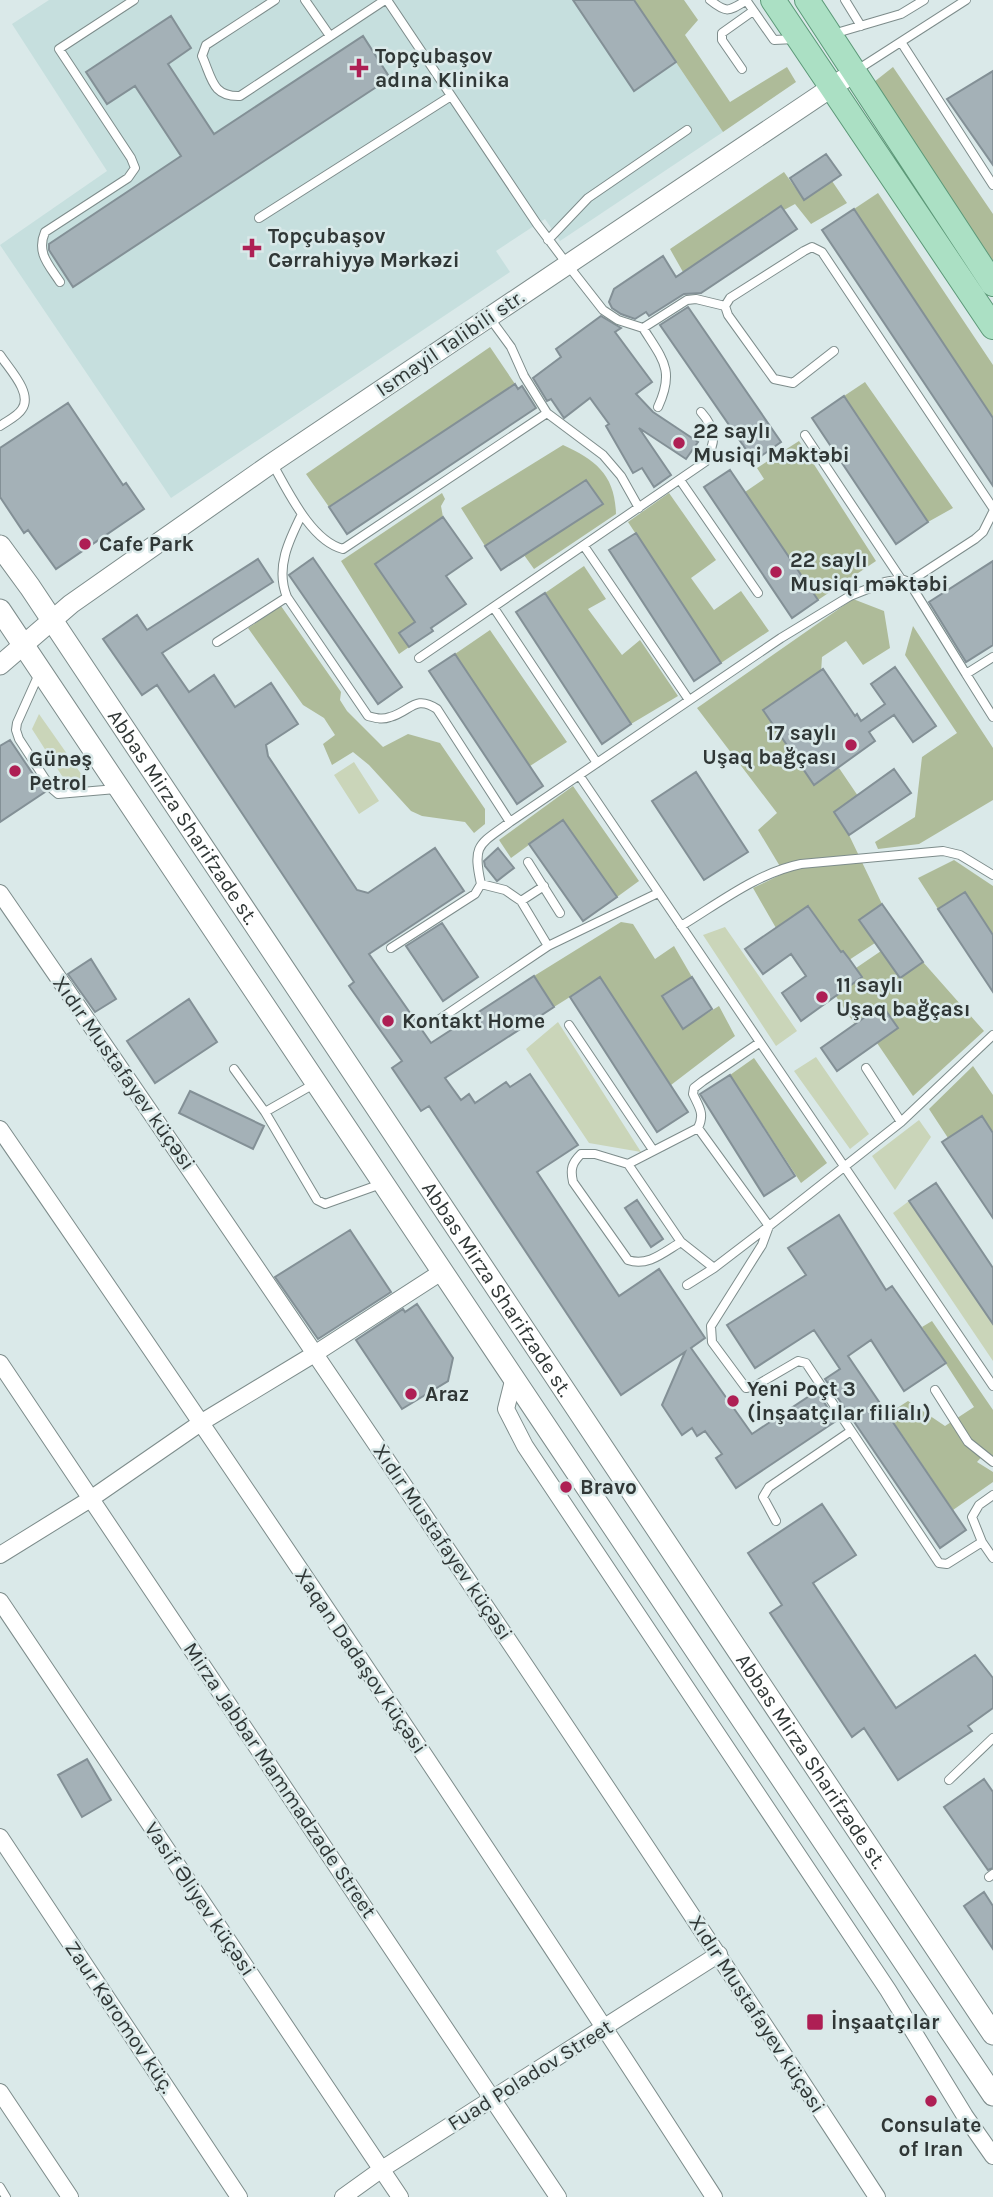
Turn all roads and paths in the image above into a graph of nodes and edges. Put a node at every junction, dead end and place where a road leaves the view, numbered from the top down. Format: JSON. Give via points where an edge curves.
{"nodes":[{"id":1,"x":134,"y":0,"type":"edge"},
{"id":2,"x":275,"y":0,"type":"edge"},
{"id":3,"x":305,"y":0,"type":"edge"},
{"id":4,"x":386,"y":0,"type":"edge"},
{"id":5,"x":710,"y":0,"type":"edge"},
{"id":6,"x":746,"y":0,"type":"edge"},
{"id":7,"x":807,"y":0,"type":"edge"},
{"id":8,"x":845,"y":0,"type":"edge"},
{"id":9,"x":924,"y":0,"type":"edge"},
{"id":10,"x":966,"y":0,"type":"edge"},
{"id":11,"x":763,"y":5,"type":"edge"},
{"id":12,"x":861,"y":26,"type":"junction"},
{"id":13,"x":830,"y":35,"type":"junction"},
{"id":14,"x":330,"y":36,"type":"junction"},
{"id":15,"x":901,"y":42,"type":"junction"},
{"id":16,"x":742,"y":69,"type":"dead end"},
{"id":17,"x":854,"y":72,"type":"junction"},
{"id":18,"x":831,"y":87,"type":"junction"},
{"id":19,"x":451,"y":96,"type":"junction"},
{"id":20,"x":687,"y":130,"type":"dead end"},
{"id":21,"x":993,"y":185,"type":"edge"},
{"id":22,"x":258,"y":218,"type":"dead end"},
{"id":23,"x":548,"y":240,"type":"junction"},
{"id":24,"x":567,"y":264,"type":"junction"},
{"id":25,"x":990,"y":274,"type":"edge"},
{"id":26,"x":60,"y":282,"type":"dead end"},
{"id":27,"x":725,"y":306,"type":"junction"},
{"id":28,"x":489,"y":317,"type":"junction"},
{"id":29,"x":993,"y":327,"type":"edge"},
{"id":30,"x":643,"y":328,"type":"junction"},
{"id":31,"x":834,"y":351,"type":"dead end"},
{"id":32,"x":0,"y":355,"type":"edge"},
{"id":33,"x":658,"y":407,"type":"dead end"},
{"id":34,"x":701,"y":412,"type":"dead end"},
{"id":35,"x":547,"y":413,"type":"junction"},
{"id":36,"x":0,"y":426,"type":"edge"},
{"id":37,"x":805,"y":435,"type":"dead end"},
{"id":38,"x":272,"y":463,"type":"junction"},
{"id":39,"x":680,"y":480,"type":"junction"},
{"id":40,"x":639,"y":508,"type":"junction"},
{"id":41,"x":993,"y":510,"type":"edge"},
{"id":42,"x":302,"y":514,"type":"junction"},
{"id":43,"x":0,"y":546,"type":"edge"},
{"id":44,"x":584,"y":546,"type":"junction"},
{"id":45,"x":905,"y":581,"type":"junction"},
{"id":46,"x":758,"y":593,"type":"dead end"},
{"id":47,"x":287,"y":597,"type":"junction"},
{"id":48,"x":494,"y":608,"type":"junction"},
{"id":49,"x":0,"y":610,"type":"edge"},
{"id":50,"x":51,"y":620,"type":"junction"},
{"id":51,"x":217,"y":642,"type":"dead end"},
{"id":52,"x":22,"y":644,"type":"junction"},
{"id":53,"x":993,"y":657,"type":"edge"},
{"id":54,"x":419,"y":658,"type":"dead end"},
{"id":55,"x":0,"y":665,"type":"edge"},
{"id":56,"x":40,"y":671,"type":"junction"},
{"id":57,"x":966,"y":674,"type":"junction"},
{"id":58,"x":689,"y":700,"type":"junction"},
{"id":59,"x":993,"y":717,"type":"edge"},
{"id":60,"x":597,"y":763,"type":"junction"},
{"id":61,"x":579,"y":775,"type":"junction"},
{"id":62,"x":120,"y":789,"type":"junction"},
{"id":63,"x":510,"y":822,"type":"junction"},
{"id":64,"x":528,"y":863,"type":"dead end"},
{"id":65,"x":993,"y":875,"type":"edge"},
{"id":66,"x":481,"y":884,"type":"junction"},
{"id":67,"x":544,"y":886,"type":"junction"},
{"id":68,"x":0,"y":893,"type":"edge"},
{"id":69,"x":659,"y":893,"type":"junction"},
{"id":70,"x":521,"y":901,"type":"junction"},
{"id":71,"x":561,"y":912,"type":"dead end"},
{"id":72,"x":681,"y":926,"type":"junction"},
{"id":73,"x":548,"y":946,"type":"junction"},
{"id":74,"x":391,"y":948,"type":"dead end"},
{"id":75,"x":299,"y":994,"type":"junction"},
{"id":76,"x":270,"y":1013,"type":"junction"},
{"id":77,"x":431,"y":1025,"type":"dead end"},
{"id":78,"x":569,"y":1025,"type":"dead end"},
{"id":79,"x":993,"y":1035,"type":"edge"},
{"id":80,"x":759,"y":1043,"type":"junction"},
{"id":81,"x":234,"y":1069,"type":"dead end"},
{"id":82,"x":866,"y":1069,"type":"dead end"},
{"id":83,"x":317,"y":1082,"type":"junction"},
{"id":84,"x":265,"y":1112,"type":"junction"},
{"id":85,"x":901,"y":1122,"type":"junction"},
{"id":86,"x":698,"y":1128,"type":"junction"},
{"id":87,"x":0,"y":1129,"type":"edge"},
{"id":88,"x":653,"y":1150,"type":"junction"},
{"id":89,"x":628,"y":1164,"type":"junction"},
{"id":90,"x":844,"y":1166,"type":"junction"},
{"id":91,"x":384,"y":1183,"type":"junction"},
{"id":92,"x":769,"y":1226,"type":"junction"},
{"id":93,"x":681,"y":1242,"type":"junction"},
{"id":94,"x":714,"y":1268,"type":"junction"},
{"id":95,"x":443,"y":1271,"type":"junction"},
{"id":96,"x":687,"y":1284,"type":"dead end"},
{"id":97,"x":316,"y":1353,"type":"junction"},
{"id":98,"x":0,"y":1363,"type":"edge"},
{"id":99,"x":514,"y":1377,"type":"junction"},
{"id":100,"x":993,"y":1387,"type":"edge"},
{"id":101,"x":935,"y":1390,"type":"dead end"},
{"id":102,"x":202,"y":1422,"type":"junction"},
{"id":103,"x":851,"y":1431,"type":"junction"},
{"id":104,"x":993,"y":1462,"type":"edge"},
{"id":105,"x":993,"y":1495,"type":"edge"},
{"id":106,"x":92,"y":1497,"type":"junction"},
{"id":107,"x":776,"y":1521,"type":"dead end"},
{"id":108,"x":982,"y":1542,"type":"junction"},
{"id":109,"x":0,"y":1555,"type":"edge"},
{"id":110,"x":993,"y":1558,"type":"edge"},
{"id":111,"x":0,"y":1601,"type":"edge"},
{"id":112,"x":993,"y":1738,"type":"edge"},
{"id":113,"x":948,"y":1780,"type":"dead end"},
{"id":114,"x":0,"y":1837,"type":"edge"},
{"id":115,"x":719,"y":1954,"type":"junction"},
{"id":116,"x":605,"y":2027,"type":"junction"},
{"id":117,"x":993,"y":2035,"type":"edge"},
{"id":118,"x":0,"y":2092,"type":"edge"},
{"id":119,"x":993,"y":2095,"type":"edge"},
{"id":120,"x":492,"y":2099,"type":"junction"},
{"id":121,"x":993,"y":2156,"type":"edge"},
{"id":122,"x":382,"y":2169,"type":"junction"},
{"id":123,"x":0,"y":2188,"type":"edge"},
{"id":124,"x":6,"y":2197,"type":"edge"},
{"id":125,"x":70,"y":2197,"type":"edge"},
{"id":126,"x":239,"y":2197,"type":"edge"},
{"id":127,"x":343,"y":2197,"type":"edge"},
{"id":128,"x":400,"y":2197,"type":"edge"},
{"id":129,"x":558,"y":2197,"type":"edge"},
{"id":130,"x":714,"y":2197,"type":"edge"},
{"id":131,"x":877,"y":2197,"type":"edge"}],
"edges":[{"from":1,"to":26,"type":"lane","via":[[59,49],[135,168],[128,178],[45,232],[40,243],[43,255]]},
{"from":2,"to":14,"type":"lane","via":[[206,46],[202,56],[217,90],[227,97],[240,96]]},
{"from":3,"to":14,"type":"lane"},
{"from":4,"to":14,"type":"lane"},
{"from":4,"to":19,"type":"lane"},
{"from":5,"to":6,"type":"lane","via":[[727,10]]},
{"from":6,"to":11,"type":"lane"},
{"from":7,"to":13,"type":"main road"},
{"from":8,"to":12,"type":"lane"},
{"from":9,"to":12,"type":"lane","via":[[901,14]]},
{"from":10,"to":15,"type":"lane"},
{"from":11,"to":16,"type":"lane","via":[[722,33]]},
{"from":11,"to":18,"type":"main road","via":[[799,39]]},
{"from":12,"to":13,"type":"lane"},
{"from":13,"to":17,"type":"main road"},
{"from":15,"to":17,"type":"lane"},
{"from":15,"to":21,"type":"lane"},
{"from":17,"to":18,"type":"street","name":"Ismayil Talibili str."},
{"from":17,"to":25,"type":"main road"},
{"from":18,"to":24,"type":"street","name":"Ismayil Talibili str."},
{"from":18,"to":29,"type":"main road"},
{"from":19,"to":22,"type":"lane"},
{"from":19,"to":23,"type":"lane"},
{"from":20,"to":23,"type":"lane","via":[[588,198]]},
{"from":23,"to":24,"type":"lane"},
{"from":24,"to":28,"type":"street","name":"Ismayil Talibili str."},
{"from":24,"to":30,"type":"lane","via":[[603,310]]},
{"from":27,"to":30,"type":"lane","via":[[687,300]]},
{"from":27,"to":31,"type":"lane","via":[[774,379],[793,383]]},
{"from":27,"to":41,"type":"lane","via":[[730,298],[804,251],[812,247],[822,252]]},
{"from":28,"to":35,"type":"lane"},
{"from":28,"to":38,"type":"street","name":"Ismayil Talibili str."},
{"from":30,"to":33,"type":"lane","via":[[668,374]]},
{"from":32,"to":36,"type":"lane","via":[[26,401],[21,411]]},
{"from":34,"to":39,"type":"lane","via":[[712,425],[712,451]]},
{"from":35,"to":40,"type":"lane","via":[[603,455]]},
{"from":35,"to":42,"type":"lane","via":[[343,549],[328,544]]},
{"from":37,"to":45,"type":"lane"},
{"from":38,"to":42,"type":"lane"},
{"from":38,"to":50,"type":"street","name":"Ismayil Talibili str."},
{"from":39,"to":40,"type":"lane"},
{"from":39,"to":46,"type":"lane"},
{"from":40,"to":44,"type":"lane"},
{"from":41,"to":45,"type":"lane","via":[[975,540]]},
{"from":42,"to":47,"type":"lane","via":[[284,558]]},
{"from":43,"to":50,"type":"main road","name":"Abbas Mirza Sharifzade st."},
{"from":44,"to":48,"type":"lane"},
{"from":44,"to":58,"type":"lane"},
{"from":45,"to":57,"type":"lane"},
{"from":45,"to":58,"type":"lane","via":[[868,587],[850,596]]},
{"from":47,"to":51,"type":"lane"},
{"from":47,"to":63,"type":"lane","via":[[368,716],[393,717],[415,704],[428,703],[437,709]]},
{"from":48,"to":54,"type":"lane"},
{"from":48,"to":60,"type":"lane"},
{"from":49,"to":52,"type":"main road"},
{"from":50,"to":52,"type":"street","name":"Ismayil Talibili str."},
{"from":50,"to":75,"type":"main road","name":"Abbas Mirza Sharifzade st."},
{"from":52,"to":55,"type":"street","name":"Ismayil Talibili str."},
{"from":52,"to":56,"type":"main road","name":"Abbas Mirza Sharifzade st."},
{"from":53,"to":57,"type":"lane"},
{"from":56,"to":62,"type":"main road","name":"Abbas Mirza Sharifzade st."},
{"from":56,"to":62,"type":"lane","via":[[16,730],[51,788],[58,794]]},
{"from":57,"to":59,"type":"lane"},
{"from":58,"to":60,"type":"lane"},
{"from":60,"to":61,"type":"lane"},
{"from":61,"to":63,"type":"lane"},
{"from":61,"to":69,"type":"lane"},
{"from":62,"to":76,"type":"main road","name":"Abbas Mirza Sharifzade st."},
{"from":63,"to":66,"type":"lane","via":[[477,852]]},
{"from":64,"to":67,"type":"lane"},
{"from":65,"to":72,"type":"lane","via":[[960,855],[943,852],[802,864],[766,875]]},
{"from":66,"to":70,"type":"lane","via":[[505,890]]},
{"from":66,"to":74,"type":"lane","via":[[465,902]]},
{"from":67,"to":70,"type":"lane"},
{"from":67,"to":71,"type":"lane"},
{"from":68,"to":97,"type":"street","name":"Xıdır Mustafayev küçəsi"},
{"from":69,"to":72,"type":"lane"},
{"from":69,"to":73,"type":"lane"},
{"from":70,"to":73,"type":"lane"},
{"from":72,"to":80,"type":"lane"},
{"from":73,"to":77,"type":"lane"},
{"from":75,"to":76,"type":"main road"},
{"from":75,"to":117,"type":"main road","name":"Abbas Mirza Sharifzade st."},
{"from":76,"to":83,"type":"main road","name":"Abbas Mirza Sharifzade st."},
{"from":78,"to":88,"type":"lane"},
{"from":79,"to":85,"type":"lane"},
{"from":80,"to":86,"type":"lane","via":[[695,1088],[702,1119]]},
{"from":80,"to":90,"type":"lane"},
{"from":81,"to":84,"type":"lane"},
{"from":82,"to":85,"type":"lane"},
{"from":83,"to":84,"type":"lane"},
{"from":83,"to":91,"type":"main road","name":"Abbas Mirza Sharifzade st."},
{"from":84,"to":91,"type":"lane","via":[[317,1200],[325,1204]]},
{"from":85,"to":90,"type":"lane"},
{"from":86,"to":88,"type":"lane"},
{"from":86,"to":92,"type":"lane"},
{"from":87,"to":102,"type":"street","name":"Xaqan Dadaşov küçəsi"},
{"from":88,"to":89,"type":"lane"},
{"from":89,"to":93,"type":"lane"},
{"from":89,"to":93,"type":"lane","via":[[581,1154],[570,1170],[573,1182],[628,1260],[649,1261]]},
{"from":90,"to":92,"type":"lane"},
{"from":90,"to":100,"type":"lane"},
{"from":91,"to":95,"type":"main road","name":"Abbas Mirza Sharifzade st."},
{"from":92,"to":94,"type":"lane"},
{"from":92,"to":103,"type":"lane","via":[[711,1326],[712,1342],[746,1388],[798,1361],[806,1363]]},
{"from":93,"to":94,"type":"lane"},
{"from":94,"to":96,"type":"lane"},
{"from":95,"to":97,"type":"street"},
{"from":95,"to":99,"type":"main road","name":"Abbas Mirza Sharifzade st."},
{"from":97,"to":102,"type":"street"},
{"from":97,"to":115,"type":"street","name":"Xıdır Mustafayev küçəsi"},
{"from":98,"to":106,"type":"street","name":"Mirza Jabbar Mammadzade Street"},
{"from":99,"to":119,"type":"main road","name":"Abbas Mirza Sharifzade st."},
{"from":99,"to":121,"type":"street","via":[[506,1409],[525,1446],[888,1990]]},
{"from":101,"to":104,"type":"lane","via":[[968,1442]]},
{"from":102,"to":106,"type":"street"},
{"from":102,"to":116,"type":"street","name":"Xaqan Dadaşov küçəsi"},
{"from":103,"to":107,"type":"lane","via":[[769,1487],[763,1497]]},
{"from":103,"to":108,"type":"lane","via":[[939,1563],[947,1564]]},
{"from":105,"to":108,"type":"lane","via":[[972,1517]]},
{"from":106,"to":109,"type":"street"},
{"from":106,"to":120,"type":"street","name":"Mirza Jabbar Mammadzade Street"},
{"from":108,"to":110,"type":"lane"},
{"from":111,"to":122,"type":"street","name":"Vasif Əliyev küçəsi"},
{"from":112,"to":113,"type":"lane"},
{"from":114,"to":126,"type":"street","name":"Zaur Kəromov küç."},
{"from":115,"to":116,"type":"street","name":"Fuad Poladov Street"},
{"from":115,"to":131,"type":"street","name":"Xıdır Mustafayev küçəsi"},
{"from":116,"to":120,"type":"street","name":"Fuad Poladov Street"},
{"from":116,"to":130,"type":"street","name":"Xaqan Dadaşov küçəsi"},
{"from":118,"to":125,"type":"street"},
{"from":120,"to":122,"type":"street","name":"Fuad Poladov Street"},
{"from":120,"to":129,"type":"street","name":"Mirza Jabbar Mammadzade Street"},
{"from":122,"to":127,"type":"street","name":"Fuad Poladov Street"},
{"from":122,"to":128,"type":"street","name":"Vasif Əliyev küçəsi"},
{"from":123,"to":124,"type":"lane"}]}
